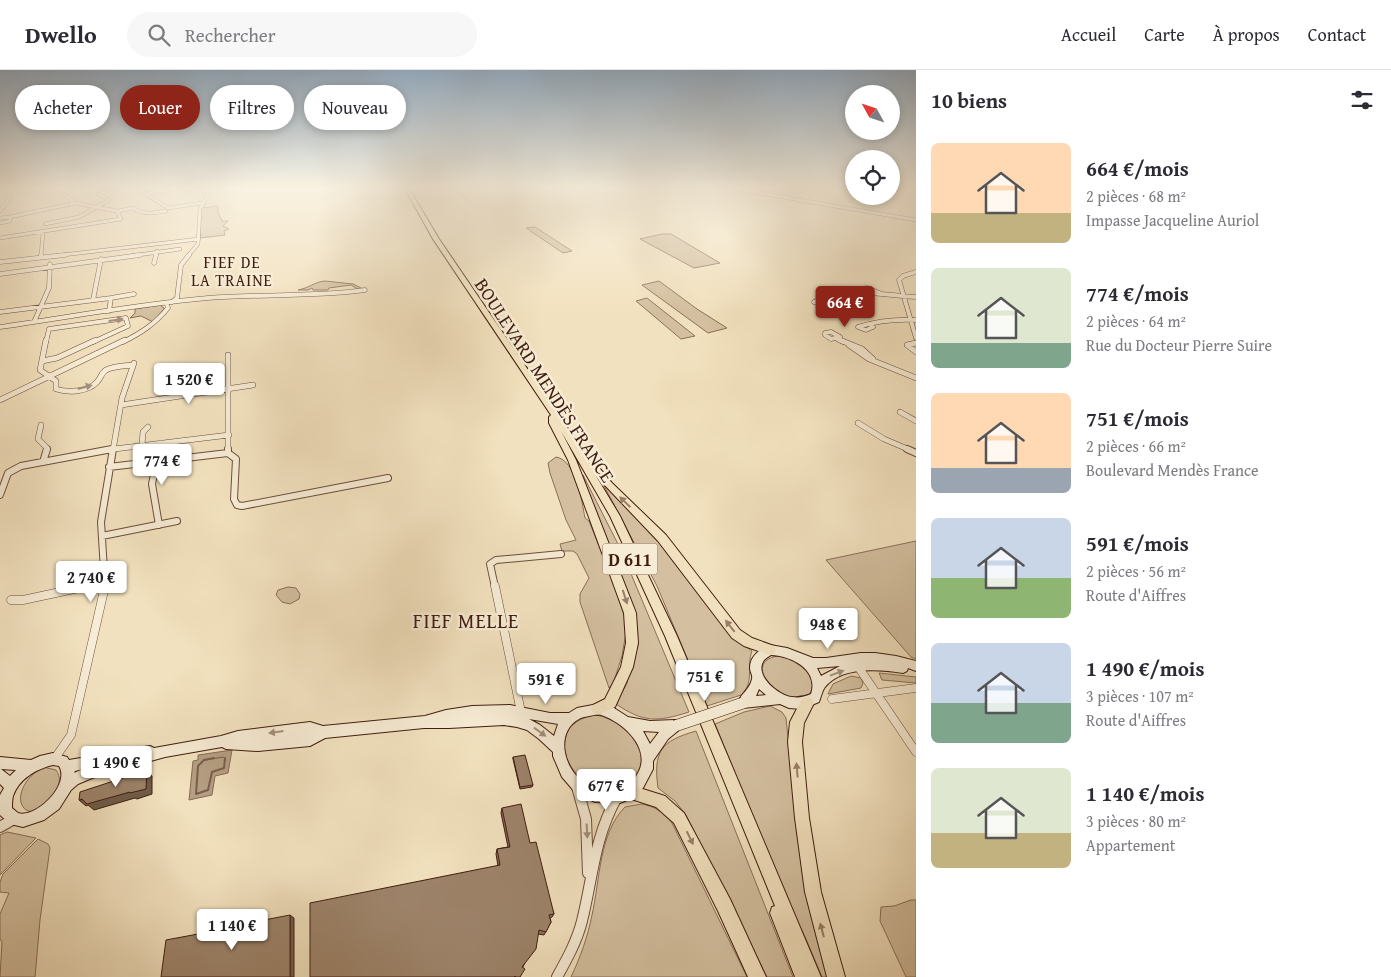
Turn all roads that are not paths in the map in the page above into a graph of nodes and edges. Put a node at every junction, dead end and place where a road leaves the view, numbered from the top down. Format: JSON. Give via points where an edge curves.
{"nodes":[{"id":1,"x":60,"y":229,"type":"edge"},
{"id":2,"x":199,"y":229,"type":"edge"},
{"id":3,"x":427,"y":229,"type":"edge"},
{"id":4,"x":430,"y":229,"type":"edge"},
{"id":5,"x":44,"y":232,"type":"junction"},
{"id":6,"x":0,"y":238,"type":"edge"},
{"id":7,"x":199,"y":238,"type":"junction"},
{"id":8,"x":128,"y":246,"type":"junction"},
{"id":9,"x":180,"y":249,"type":"dead end"},
{"id":10,"x":157,"y":251,"type":"junction"},
{"id":11,"x":128,"y":255,"type":"junction"},
{"id":12,"x":50,"y":256,"type":"junction"},
{"id":13,"x":41,"y":257,"type":"junction"},
{"id":14,"x":101,"y":259,"type":"junction"},
{"id":15,"x":0,"y":262,"type":"edge"},
{"id":16,"x":154,"y":263,"type":"dead end"},
{"id":17,"x":50,"y":267,"type":"junction"},
{"id":18,"x":916,"y":272,"type":"edge"},
{"id":19,"x":0,"y":274,"type":"edge"},
{"id":20,"x":365,"y":290,"type":"dead end"},
{"id":21,"x":134,"y":294,"type":"dead end"},
{"id":22,"x":903,"y":296,"type":"junction"},
{"id":23,"x":916,"y":297,"type":"edge"},
{"id":24,"x":110,"y":298,"type":"junction"},
{"id":25,"x":822,"y":299,"type":"dead end"},
{"id":26,"x":93,"y":300,"type":"junction"},
{"id":27,"x":170,"y":303,"type":"junction"},
{"id":28,"x":42,"y":306,"type":"junction"},
{"id":29,"x":109,"y":311,"type":"junction"},
{"id":30,"x":0,"y":312,"type":"edge"},
{"id":31,"x":69,"y":317,"type":"junction"},
{"id":32,"x":913,"y":320,"type":"edge"},
{"id":33,"x":34,"y":322,"type":"junction"},
{"id":34,"x":870,"y":324,"type":"dead end"},
{"id":35,"x":67,"y":326,"type":"junction"},
{"id":36,"x":0,"y":327,"type":"edge"},
{"id":37,"x":916,"y":338,"type":"edge"},
{"id":38,"x":838,"y":339,"type":"dead end"},
{"id":39,"x":916,"y":344,"type":"edge"},
{"id":40,"x":916,"y":352,"type":"edge"},
{"id":41,"x":228,"y":355,"type":"dead end"},
{"id":42,"x":42,"y":361,"type":"junction"},
{"id":43,"x":48,"y":376,"type":"junction"},
{"id":44,"x":916,"y":378,"type":"edge"},
{"id":45,"x":253,"y":385,"type":"dead end"},
{"id":46,"x":229,"y":389,"type":"junction"},
{"id":47,"x":0,"y":400,"type":"edge"},
{"id":48,"x":121,"y":405,"type":"junction"},
{"id":49,"x":900,"y":412,"type":"dead end"},
{"id":50,"x":553,"y":417,"type":"junction"},
{"id":51,"x":916,"y":421,"type":"edge"},
{"id":52,"x":858,"y":423,"type":"dead end"},
{"id":53,"x":41,"y":425,"type":"dead end"},
{"id":54,"x":148,"y":427,"type":"dead end"},
{"id":55,"x":566,"y":430,"type":"junction"},
{"id":56,"x":229,"y":435,"type":"junction"},
{"id":57,"x":160,"y":443,"type":"junction"},
{"id":58,"x":142,"y":445,"type":"junction"},
{"id":59,"x":112,"y":449,"type":"junction"},
{"id":60,"x":228,"y":453,"type":"junction"},
{"id":61,"x":916,"y":453,"type":"edge"},
{"id":62,"x":156,"y":461,"type":"junction"},
{"id":63,"x":43,"y":462,"type":"junction"},
{"id":64,"x":109,"y":467,"type":"junction"},
{"id":65,"x":388,"y":478,"type":"dead end"},
{"id":66,"x":0,"y":495,"type":"edge"},
{"id":67,"x":177,"y":521,"type":"dead end"},
{"id":68,"x":158,"y":525,"type":"junction"},
{"id":69,"x":102,"y":536,"type":"junction"},
{"id":70,"x":561,"y":554,"type":"dead end"},
{"id":71,"x":106,"y":582,"type":"junction"},
{"id":72,"x":11,"y":600,"type":"dead end"},
{"id":73,"x":770,"y":650,"type":"junction"},
{"id":74,"x":802,"y":659,"type":"junction"},
{"id":75,"x":855,"y":664,"type":"junction"},
{"id":76,"x":916,"y":666,"type":"edge"},
{"id":77,"x":916,"y":672,"type":"edge"},
{"id":78,"x":758,"y":678,"type":"junction"},
{"id":79,"x":819,"y":686,"type":"junction"},
{"id":80,"x":916,"y":688,"type":"edge"},
{"id":81,"x":876,"y":693,"type":"junction"},
{"id":82,"x":780,"y":699,"type":"junction"},
{"id":83,"x":832,"y":699,"type":"dead end"},
{"id":84,"x":743,"y":703,"type":"junction"},
{"id":85,"x":807,"y":703,"type":"junction"},
{"id":86,"x":696,"y":706,"type":"junction"},
{"id":87,"x":598,"y":709,"type":"junction"},
{"id":88,"x":521,"y":712,"type":"junction"},
{"id":89,"x":570,"y":718,"type":"junction"},
{"id":90,"x":627,"y":721,"type":"junction"},
{"id":91,"x":424,"y":722,"type":"junction"},
{"id":92,"x":675,"y":726,"type":"junction"},
{"id":93,"x":221,"y":742,"type":"joint"},
{"id":94,"x":557,"y":748,"type":"junction"},
{"id":95,"x":165,"y":751,"type":"junction"},
{"id":96,"x":916,"y":752,"type":"edge"},
{"id":97,"x":55,"y":758,"type":"junction"},
{"id":98,"x":648,"y":758,"type":"junction"},
{"id":99,"x":0,"y":763,"type":"edge"},
{"id":100,"x":30,"y":765,"type":"junction"},
{"id":101,"x":67,"y":766,"type":"junction"},
{"id":102,"x":4,"y":780,"type":"edge"},
{"id":103,"x":575,"y":784,"type":"junction"},
{"id":104,"x":67,"y":786,"type":"junction"},
{"id":105,"x":624,"y":794,"type":"junction"},
{"id":106,"x":2,"y":806,"type":"edge"},
{"id":107,"x":15,"y":819,"type":"junction"},
{"id":108,"x":0,"y":827,"type":"edge"},
{"id":109,"x":589,"y":879,"type":"junction"},
{"id":110,"x":557,"y":977,"type":"edge"},
{"id":111,"x":757,"y":977,"type":"edge"},
{"id":112,"x":804,"y":977,"type":"edge"},
{"id":113,"x":812,"y":977,"type":"edge"},
{"id":114,"x":836,"y":977,"type":"edge"}],
"edges":[{"from":1,"to":5,"type":"street"},
{"from":2,"to":7,"type":"street"},
{"from":3,"to":50,"type":"main road","name":"BOULEVARD MENDÈS FRANCE","number":"D 611"},
{"from":4,"to":55,"type":"main road","name":"BOULEVARD MENDÈS FRANCE","number":"D 611"},
{"from":5,"to":6,"type":"street"},
{"from":5,"to":13,"type":"street"},
{"from":7,"to":8,"type":"street"},
{"from":7,"to":27,"type":"street","via":[[197,246],[181,265],[177,298]]},
{"from":8,"to":11,"type":"street"},
{"from":8,"to":12,"type":"street"},
{"from":9,"to":10,"type":"street"},
{"from":10,"to":11,"type":"street"},
{"from":10,"to":16,"type":"street"},
{"from":11,"to":14,"type":"street"},
{"from":12,"to":13,"type":"street"},
{"from":12,"to":17,"type":"street"},
{"from":13,"to":15,"type":"street"},
{"from":14,"to":17,"type":"street"},
{"from":14,"to":26,"type":"street"},
{"from":17,"to":19,"type":"street"},
{"from":17,"to":28,"type":"street","via":[[49,288]]},
{"from":18,"to":22,"type":"street","via":[[900,278]]},
{"from":20,"to":27,"type":"street","via":[[308,297],[240,296]]},
{"from":21,"to":24,"type":"street"},
{"from":22,"to":23,"type":"street"},
{"from":22,"to":25,"type":"street","via":[[844,294]]},
{"from":22,"to":32,"type":"street"},
{"from":24,"to":26,"type":"street"},
{"from":24,"to":29,"type":"street"},
{"from":26,"to":28,"type":"street"},
{"from":27,"to":29,"type":"street"},
{"from":27,"to":43,"type":"street","via":[[157,322],[147,329]]},
{"from":28,"to":30,"type":"street"},
{"from":28,"to":33,"type":"street"},
{"from":29,"to":31,"type":"street"},
{"from":31,"to":33,"type":"street"},
{"from":31,"to":35,"type":"street"},
{"from":32,"to":34,"type":"street","via":[[891,319]]},
{"from":32,"to":37,"type":"street"},
{"from":33,"to":36,"type":"street"},
{"from":35,"to":42,"type":"street","via":[[49,329]]},
{"from":35,"to":42,"type":"street","one_way":true,"via":[[126,318],[128,326],[57,358]]},
{"from":38,"to":44,"type":"street","via":[[851,350]]},
{"from":39,"to":40,"type":"street","via":[[907,345]]},
{"from":41,"to":46,"type":"street"},
{"from":42,"to":43,"type":"street","via":[[40,370]]},
{"from":43,"to":47,"type":"street"},
{"from":43,"to":48,"type":"street","one_way":true,"via":[[56,381],[56,390],[65,391],[94,384],[105,370],[134,364]]},
{"from":45,"to":46,"type":"street"},
{"from":46,"to":48,"type":"street"},
{"from":46,"to":56,"type":"street"},
{"from":48,"to":59,"type":"street"},
{"from":49,"to":51,"type":"street"},
{"from":50,"to":86,"type":"main road","name":"BOULEVARD MENDÈS FRANCE","number":"D 611","via":[[610,516]]},
{"from":50,"to":87,"type":"main road","one_way":true,"via":[[630,613],[632,643],[627,667],[610,703]]},
{"from":52,"to":61,"type":"street"},
{"from":53,"to":63,"type":"street","via":[[38,439],[47,448]]},
{"from":54,"to":58,"type":"street"},
{"from":73,"to":55,"type":"main road","one_way":true,"via":[[736,634],[662,538],[609,485]]},
{"from":55,"to":86,"type":"main road","name":"BOULEVARD MENDÈS FRANCE","number":"D 611","via":[[615,516],[671,636]]},
{"from":56,"to":57,"type":"street"},
{"from":56,"to":60,"type":"street"},
{"from":57,"to":58,"type":"street"},
{"from":57,"to":62,"type":"street"},
{"from":58,"to":59,"type":"street"},
{"from":59,"to":63,"type":"street"},
{"from":59,"to":64,"type":"street"},
{"from":60,"to":62,"type":"street"},
{"from":60,"to":65,"type":"street","via":[[236,460],[234,499],[237,505],[242,506]]},
{"from":62,"to":64,"type":"street"},
{"from":62,"to":68,"type":"street","via":[[152,491],[159,513]]},
{"from":63,"to":66,"type":"street","via":[[11,470]]},
{"from":64,"to":69,"type":"street"},
{"from":67,"to":68,"type":"street"},
{"from":68,"to":69,"type":"street"},
{"from":69,"to":71,"type":"street"},
{"from":70,"to":88,"type":"street","via":[[496,560],[490,564]]},
{"from":71,"to":72,"type":"street"},
{"from":71,"to":97,"type":"street","via":[[71,736]]},
{"from":73,"to":74,"type":"main road"},
{"from":73,"to":78,"type":"main road","via":[[757,660]]},
{"from":74,"to":75,"type":"main road","via":[[819,664]]},
{"from":74,"to":79,"type":"main road","via":[[816,674]]},
{"from":75,"to":76,"type":"main road","via":[[884,658]]},
{"from":75,"to":77,"type":"main road","via":[[895,666]]},
{"from":79,"to":75,"type":"main road","one_way":true,"via":[[833,674]]},
{"from":75,"to":81,"type":"street"},
{"from":78,"to":82,"type":"main road","via":[[766,690]]},
{"from":78,"to":84,"type":"main road"},
{"from":79,"to":85,"type":"main road","via":[[818,695]]},
{"from":80,"to":81,"type":"street"},
{"from":81,"to":83,"type":"street"},
{"from":81,"to":96,"type":"street"},
{"from":82,"to":84,"type":"main road"},
{"from":82,"to":85,"type":"main road","via":[[794,704]]},
{"from":84,"to":92,"type":"main road","bridge":true},
{"from":114,"to":85,"type":"main road","one_way":true,"via":[[813,892],[802,818],[795,735],[799,715]]},
{"from":86,"to":112,"type":"main road","number":"D 611"},
{"from":86,"to":113,"type":"main road","number":"D 611"},
{"from":87,"to":89,"type":"main road","via":[[582,711]]},
{"from":87,"to":90,"type":"main road"},
{"from":88,"to":89,"type":"main road","via":[[552,720]]},
{"from":88,"to":91,"type":"main road","via":[[448,714]]},
{"from":89,"to":94,"type":"main road","via":[[560,730]]},
{"from":90,"to":92,"type":"main road","via":[[650,727]]},
{"from":90,"to":98,"type":"main road","via":[[640,737]]},
{"from":91,"to":93,"type":"main road","via":[[323,732],[310,740],[258,745]]},
{"from":91,"to":94,"type":"main road","one_way":true,"via":[[521,722],[536,729]]},
{"from":92,"to":98,"type":"main road"},
{"from":93,"to":95,"type":"main road"},
{"from":94,"to":103,"type":"main road","via":[[562,766]]},
{"from":95,"to":101,"type":"main road"},
{"from":95,"to":104,"type":"main road","via":[[89,772]]},
{"from":97,"to":100,"type":"main road"},
{"from":97,"to":101,"type":"main road"},
{"from":98,"to":105,"type":"main road","via":[[644,777]]},
{"from":99,"to":100,"type":"main road"},
{"from":100,"to":102,"type":"main road"},
{"from":101,"to":104,"type":"main road"},
{"from":102,"to":106,"type":"main road"},
{"from":103,"to":105,"type":"main road","via":[[595,795]]},
{"from":103,"to":109,"type":"street","one_way":true,"via":[[581,794],[587,821]]},
{"from":104,"to":107,"type":"main road","via":[[47,810],[31,818]]},
{"from":105,"to":109,"type":"street","via":[[606,814]]},
{"from":105,"to":111,"type":"main road","one_way":true,"via":[[660,801],[679,818]]},
{"from":106,"to":107,"type":"main road"},
{"from":107,"to":108,"type":"street"},
{"from":109,"to":110,"type":"street","via":[[582,923]]}]}
